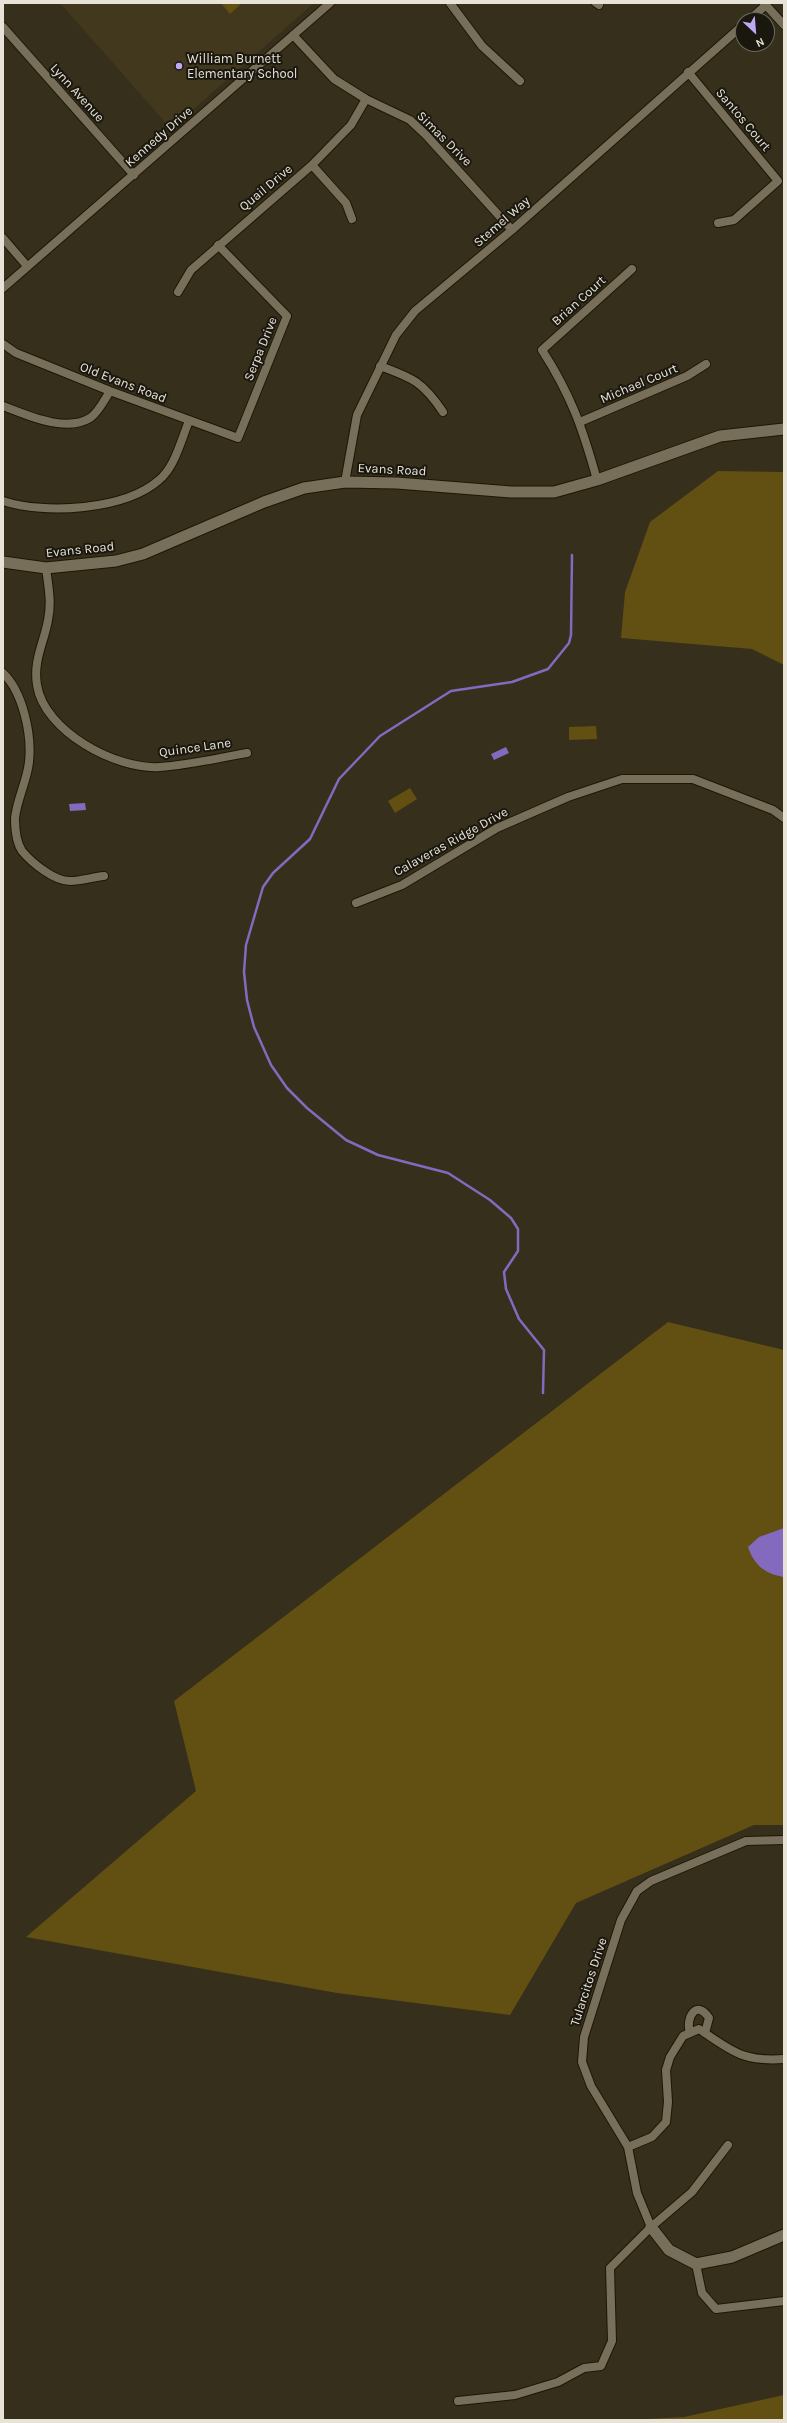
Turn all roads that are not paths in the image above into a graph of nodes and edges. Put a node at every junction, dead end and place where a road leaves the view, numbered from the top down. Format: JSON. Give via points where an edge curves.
{"nodes":[{"id":1,"x":330,"y":3,"type":"edge"},
{"id":2,"x":450,"y":3,"type":"edge"},
{"id":3,"x":765,"y":4,"type":"edge"},
{"id":4,"x":757,"y":12,"type":"edge"},
{"id":5,"x":784,"y":25,"type":"edge"},
{"id":6,"x":3,"y":27,"type":"edge"},
{"id":7,"x":735,"y":32,"type":"edge"},
{"id":8,"x":293,"y":35,"type":"junction"},
{"id":9,"x":688,"y":72,"type":"junction"},
{"id":10,"x":520,"y":81,"type":"dead end"},
{"id":11,"x":366,"y":99,"type":"junction"},
{"id":12,"x":312,"y":165,"type":"junction"},
{"id":13,"x":134,"y":175,"type":"junction"},
{"id":14,"x":352,"y":219,"type":"dead end"},
{"id":15,"x":718,"y":223,"type":"dead end"},
{"id":16,"x":512,"y":230,"type":"junction"},
{"id":17,"x":3,"y":238,"type":"edge"},
{"id":18,"x":218,"y":245,"type":"junction"},
{"id":19,"x":27,"y":266,"type":"junction"},
{"id":20,"x":632,"y":269,"type":"dead end"},
{"id":21,"x":3,"y":288,"type":"edge"},
{"id":22,"x":178,"y":292,"type":"dead end"},
{"id":23,"x":3,"y":344,"type":"edge"},
{"id":24,"x":706,"y":364,"type":"dead end"},
{"id":25,"x":380,"y":366,"type":"junction"},
{"id":26,"x":110,"y":391,"type":"junction"},
{"id":27,"x":3,"y":406,"type":"edge"},
{"id":28,"x":443,"y":412,"type":"dead end"},
{"id":29,"x":189,"y":421,"type":"junction"},
{"id":30,"x":580,"y":422,"type":"junction"},
{"id":31,"x":784,"y":429,"type":"edge"},
{"id":32,"x":238,"y":438,"type":"joint"},
{"id":33,"x":597,"y":480,"type":"junction"},
{"id":34,"x":345,"y":482,"type":"junction"},
{"id":35,"x":3,"y":501,"type":"edge"},
{"id":36,"x":3,"y":562,"type":"edge"},
{"id":37,"x":46,"y":568,"type":"junction"},
{"id":38,"x":3,"y":673,"type":"edge"},
{"id":39,"x":247,"y":753,"type":"dead end"},
{"id":40,"x":784,"y":818,"type":"edge"},
{"id":41,"x":104,"y":876,"type":"dead end"},
{"id":42,"x":356,"y":903,"type":"dead end"},
{"id":43,"x":784,"y":1840,"type":"edge"},
{"id":44,"x":690,"y":2033,"type":"junction"},
{"id":45,"x":705,"y":2033,"type":"junction"},
{"id":46,"x":784,"y":2059,"type":"edge"},
{"id":47,"x":728,"y":2145,"type":"dead end"},
{"id":48,"x":628,"y":2147,"type":"junction"},
{"id":49,"x":651,"y":2227,"type":"junction"},
{"id":50,"x":784,"y":2235,"type":"edge"},
{"id":51,"x":696,"y":2264,"type":"junction"},
{"id":52,"x":784,"y":2301,"type":"edge"},
{"id":53,"x":458,"y":2401,"type":"dead end"}],
"edges":[{"from":1,"to":8,"type":"street","name":"Kennedy Drive"},
{"from":2,"to":10,"type":"street","via":[[482,46]]},
{"from":3,"to":4,"type":"street"},
{"from":3,"to":5,"type":"street"},
{"from":6,"to":13,"type":"street","name":"Lynn Avenue"},
{"from":7,"to":9,"type":"street","name":"Stemel Way"},
{"from":8,"to":11,"type":"street","name":"Simas Drive","via":[[334,79]]},
{"from":8,"to":13,"type":"street","name":"Kennedy Drive"},
{"from":9,"to":15,"type":"street","name":"Santos Court","via":[[778,181],[734,220]]},
{"from":9,"to":16,"type":"street","name":"Stemel Way"},
{"from":11,"to":12,"type":"street","name":"Quail Drive","via":[[351,125]]},
{"from":11,"to":16,"type":"street","name":"Simas Drive","via":[[410,120]]},
{"from":12,"to":14,"type":"street","via":[[346,203]]},
{"from":12,"to":18,"type":"street","name":"Quail Drive"},
{"from":13,"to":19,"type":"street","name":"Kennedy Drive"},
{"from":16,"to":25,"type":"street","name":"Stemel Way","via":[[415,311],[396,335]]},
{"from":17,"to":19,"type":"street"},
{"from":18,"to":22,"type":"street","name":"Quail Drive","via":[[191,270]]},
{"from":18,"to":32,"type":"street","name":"Serpa Drive","via":[[287,316]]},
{"from":19,"to":21,"type":"street","name":"Kennedy Drive"},
{"from":20,"to":30,"type":"street","name":"Brian Court","via":[[542,350],[562,382]]},
{"from":23,"to":26,"type":"street","name":"Old Evans Road","via":[[16,353]]},
{"from":24,"to":30,"type":"street","name":"Michael Court","via":[[687,376]]},
{"from":25,"to":28,"type":"street","via":[[417,380],[434,397]]},
{"from":25,"to":34,"type":"street","name":"Stemel Way","via":[[357,415]]},
{"from":26,"to":27,"type":"street","via":[[90,418],[72,424],[36,419]]},
{"from":26,"to":29,"type":"street","name":"Old Evans Road"},
{"from":29,"to":32,"type":"street","name":"Old Evans Road"},
{"from":29,"to":35,"type":"street","via":[[169,468],[160,480],[143,491],[74,508],[32,507]]},
{"from":30,"to":33,"type":"street"},
{"from":31,"to":33,"type":"street","name":"Evans Road","via":[[720,436]]},
{"from":33,"to":34,"type":"street","name":"Evans Road","via":[[554,492],[531,493],[398,483]]},
{"from":34,"to":37,"type":"street","name":"Evans Road","via":[[304,488],[264,502],[143,554],[116,561]]},
{"from":36,"to":37,"type":"street","name":"Evans Road"},
{"from":37,"to":39,"type":"street","name":"Quince Lane","via":[[50,606],[36,660],[37,686],[46,707],[64,730],[94,750],[129,763],[159,767]]},
{"from":38,"to":41,"type":"street","via":[[15,690],[28,734],[29,761],[15,817],[15,832],[21,850],[45,871],[60,878],[70,881]]},
{"from":40,"to":42,"type":"street","name":"Calaveras Ridge Drive","via":[[773,810],[693,779],[622,779],[568,797],[496,828],[402,884]]},
{"from":43,"to":48,"type":"street","name":"Tularcitos Drive","via":[[746,1841],[651,1881],[637,1892],[621,1920],[584,2037],[582,2062],[590,2086]]},
{"from":44,"to":45,"type":"street","via":[[699,2029]]},
{"from":44,"to":45,"type":"street","via":[[690,2017],[699,2010],[705,2012],[709,2018]]},
{"from":44,"to":48,"type":"street","via":[[683,2036],[670,2057],[666,2070],[666,2122],[652,2138]]},
{"from":45,"to":46,"type":"street","via":[[728,2050],[761,2060]]},
{"from":47,"to":49,"type":"street","via":[[692,2192]]},
{"from":48,"to":49,"type":"street","name":"Tularcitos Drive","via":[[637,2193]]},
{"from":49,"to":51,"type":"street","via":[[669,2250]]},
{"from":49,"to":53,"type":"street","via":[[610,2268],[612,2341],[601,2366],[584,2368],[558,2382],[515,2395]]},
{"from":50,"to":51,"type":"street","via":[[732,2257]]},
{"from":51,"to":52,"type":"street","via":[[702,2293],[716,2309]]}]}
